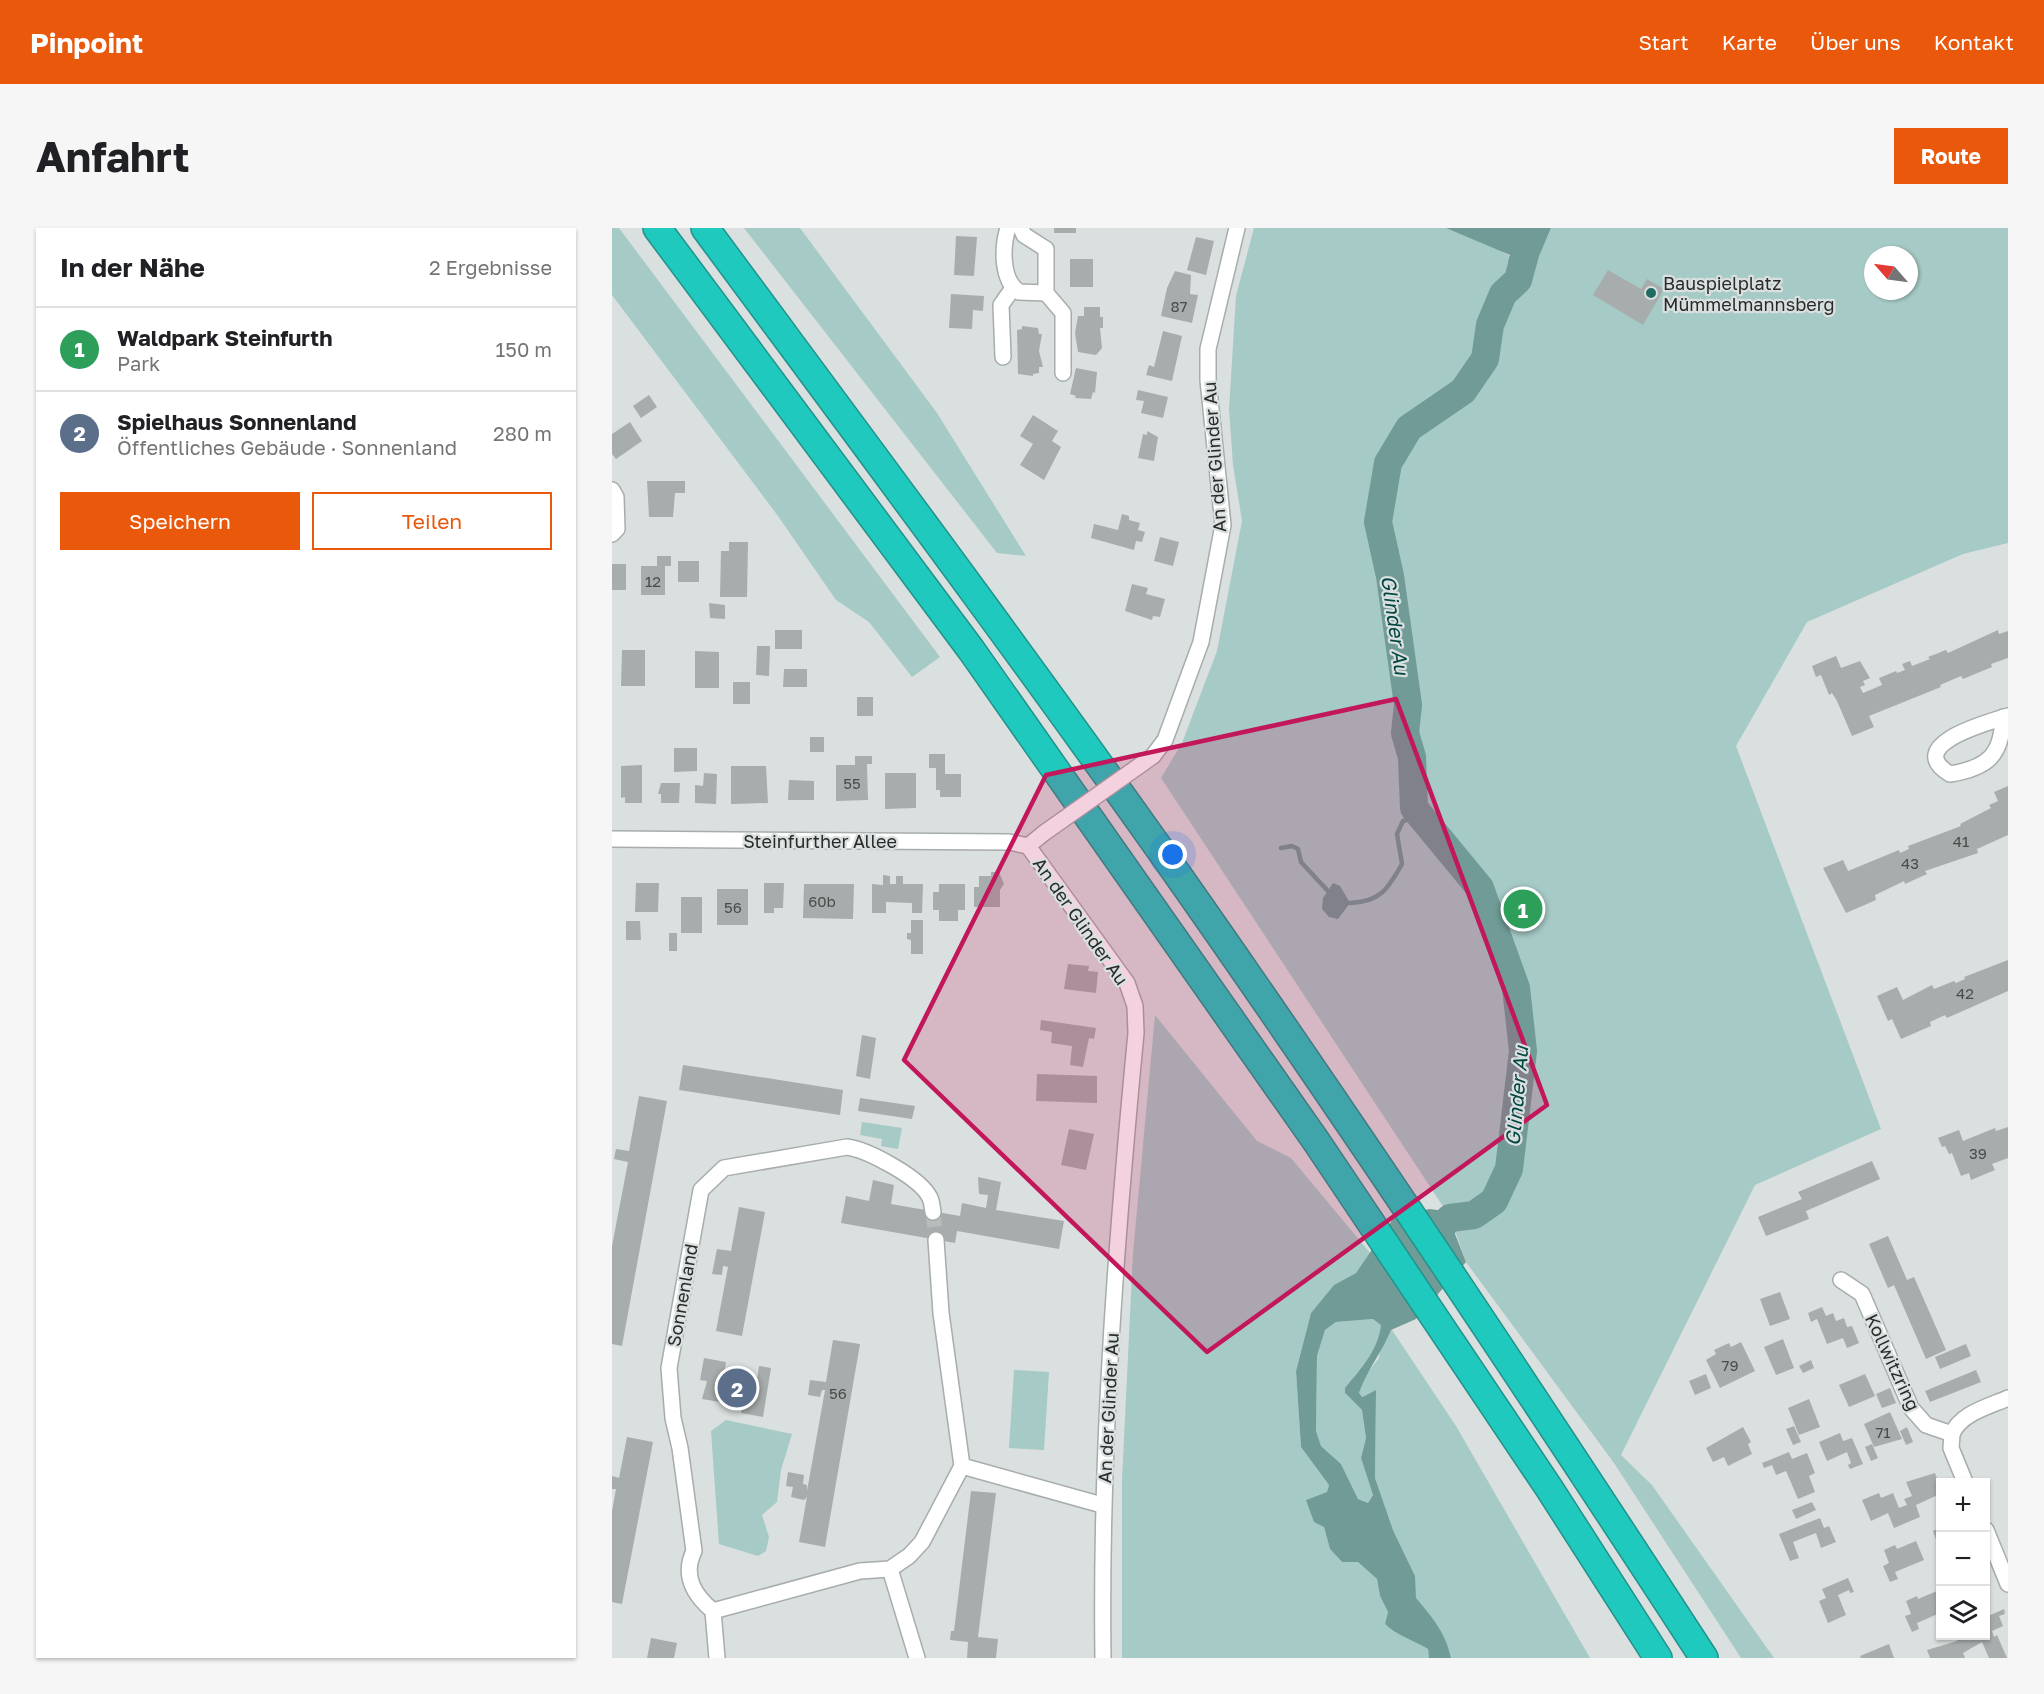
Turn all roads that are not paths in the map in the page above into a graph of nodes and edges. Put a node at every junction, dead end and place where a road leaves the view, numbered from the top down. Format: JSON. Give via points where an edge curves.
{"nodes":[{"id":1,"x":657,"y":228,"type":"edge"},
{"id":2,"x":705,"y":228,"type":"edge"},
{"id":3,"x":1008,"y":228,"type":"edge"},
{"id":4,"x":1021,"y":228,"type":"edge"},
{"id":5,"x":1237,"y":228,"type":"edge"},
{"id":6,"x":1013,"y":288,"type":"junction"},
{"id":7,"x":1046,"y":293,"type":"junction"},
{"id":8,"x":1003,"y":357,"type":"dead end"},
{"id":9,"x":1063,"y":373,"type":"dead end"},
{"id":10,"x":612,"y":490,"type":"edge"},
{"id":11,"x":612,"y":534,"type":"edge"},
{"id":12,"x":2005,"y":716,"type":"edge"},
{"id":13,"x":612,"y":839,"type":"edge"},
{"id":14,"x":1028,"y":846,"type":"junction"},
{"id":15,"x":933,"y":1212,"type":"tunnel mouth"},
{"id":16,"x":936,"y":1240,"type":"tunnel mouth"},
{"id":17,"x":1841,"y":1280,"type":"dead end"},
{"id":18,"x":2008,"y":1398,"type":"edge"},
{"id":19,"x":1952,"y":1434,"type":"junction"},
{"id":20,"x":962,"y":1466,"type":"junction"},
{"id":21,"x":1963,"y":1478,"type":"edge"},
{"id":22,"x":1102,"y":1505,"type":"junction"},
{"id":23,"x":1987,"y":1532,"type":"edge"},
{"id":24,"x":890,"y":1569,"type":"junction"},
{"id":25,"x":2008,"y":1584,"type":"edge"},
{"id":26,"x":713,"y":1611,"type":"junction"},
{"id":27,"x":717,"y":1658,"type":"edge"},
{"id":28,"x":917,"y":1658,"type":"edge"},
{"id":29,"x":1103,"y":1658,"type":"edge"},
{"id":30,"x":1658,"y":1658,"type":"edge"},
{"id":31,"x":1704,"y":1658,"type":"edge"}],
"edges":[{"from":1,"to":30,"type":"highway","via":[[972,651],[1316,1141]]},
{"from":2,"to":31,"type":"highway","via":[[1162,853],[1482,1318]]},
{"from":3,"to":6,"type":"street","via":[[1005,268]]},
{"from":4,"to":7,"type":"street","via":[[1024,235],[1046,249]]},
{"from":5,"to":14,"type":"street","name":"An der Glinder Au","bridge":true,"via":[[1208,349],[1222,525],[1201,642],[1165,740],[1153,756]]},
{"from":6,"to":7,"type":"street","via":[[1019,292]]},
{"from":6,"to":8,"type":"street","via":[[1001,305]]},
{"from":7,"to":9,"type":"street","via":[[1063,314]]},
{"from":10,"to":11,"type":"street","via":[[616,497],[616,529]]},
{"from":12,"to":12,"type":"street","via":[[1943,741],[1937,757],[1941,769],[1950,774],[1969,771],[1991,759],[2003,739]]},
{"from":13,"to":14,"type":"street","name":"Steinfurther Allee","via":[[1009,842]]},
{"from":14,"to":22,"type":"street","name":"An der Glinder Au","via":[[1127,983],[1135,1006],[1136,1033],[1118,1217]]},
{"from":15,"to":26,"type":"street","name":"Sonnenland","via":[[930,1198],[919,1184],[867,1152],[847,1147],[724,1168],[701,1190],[669,1368],[694,1551],[689,1562],[691,1585]]},
{"from":16,"to":20,"type":"street","via":[[941,1313]]},
{"from":17,"to":19,"type":"street","name":"Kollwitzring","via":[[1862,1294],[1911,1408],[1926,1425]]},
{"from":18,"to":19,"type":"street","via":[[1976,1411],[1956,1424]]},
{"from":19,"to":21,"type":"street","via":[[1951,1448]]},
{"from":20,"to":22,"type":"street"},
{"from":20,"to":24,"type":"street","via":[[922,1542]]},
{"from":22,"to":29,"type":"street","name":"An der Glinder Au"},
{"from":23,"to":25,"type":"street"},
{"from":24,"to":26,"type":"street","via":[[860,1571]]},
{"from":24,"to":28,"type":"street"},
{"from":26,"to":27,"type":"street"}]}
